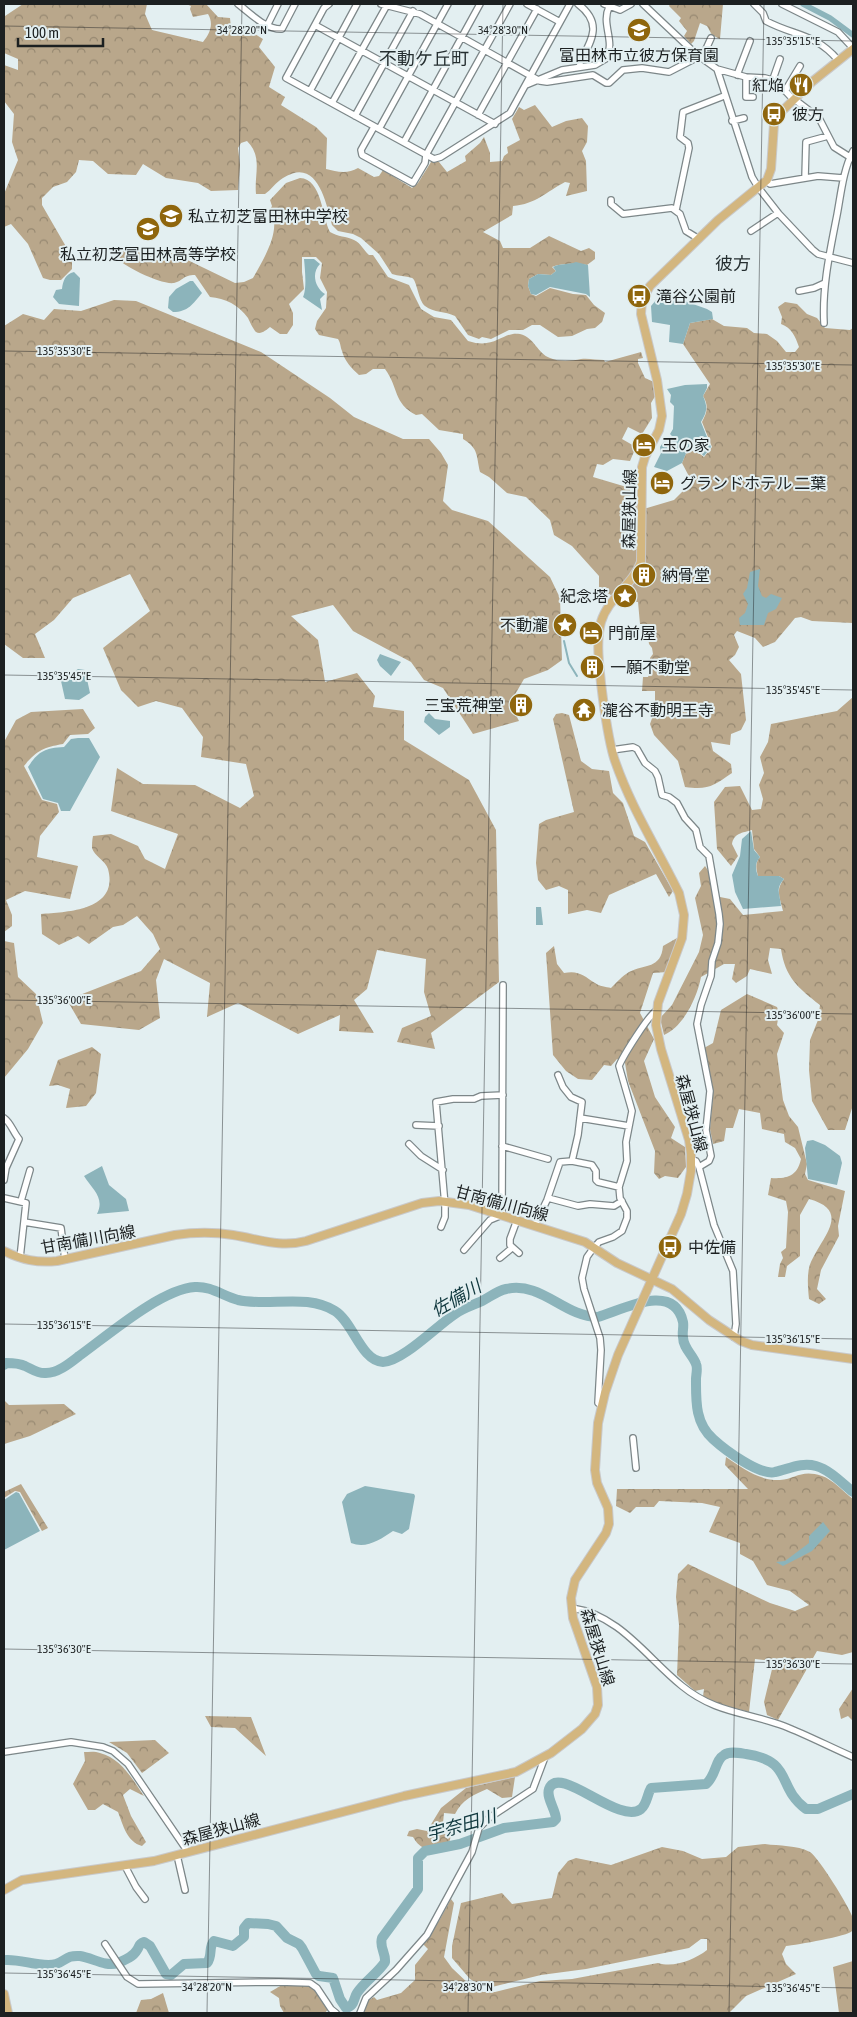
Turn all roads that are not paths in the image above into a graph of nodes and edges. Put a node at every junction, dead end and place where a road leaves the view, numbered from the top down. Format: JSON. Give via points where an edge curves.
{"nodes":[{"id":1,"x":238,"y":4,"type":"edge"},
{"id":2,"x":278,"y":4,"type":"edge"},
{"id":3,"x":295,"y":4,"type":"edge"},
{"id":4,"x":329,"y":4,"type":"edge"},
{"id":5,"x":357,"y":4,"type":"edge"},
{"id":6,"x":384,"y":4,"type":"edge"},
{"id":7,"x":448,"y":4,"type":"edge"},
{"id":8,"x":480,"y":4,"type":"edge"},
{"id":9,"x":510,"y":4,"type":"edge"},
{"id":10,"x":527,"y":4,"type":"edge"},
{"id":11,"x":570,"y":4,"type":"edge"},
{"id":12,"x":578,"y":4,"type":"edge"},
{"id":13,"x":631,"y":4,"type":"edge"},
{"id":14,"x":643,"y":4,"type":"edge"},
{"id":15,"x":754,"y":4,"type":"edge"},
{"id":16,"x":782,"y":4,"type":"edge"},
{"id":17,"x":606,"y":5,"type":"edge"},
{"id":18,"x":537,"y":9,"type":"junction"},
{"id":19,"x":413,"y":11,"type":"junction"},
{"id":20,"x":560,"y":22,"type":"junction"},
{"id":21,"x":437,"y":23,"type":"junction"},
{"id":22,"x":268,"y":24,"type":"junction"},
{"id":23,"x":315,"y":25,"type":"junction"},
{"id":24,"x":462,"y":37,"type":"junction"},
{"id":25,"x":339,"y":38,"type":"junction"},
{"id":26,"x":711,"y":38,"type":"dead end"},
{"id":27,"x":750,"y":41,"type":"dead end"},
{"id":28,"x":853,"y":48,"type":"edge"},
{"id":29,"x":485,"y":49,"type":"junction"},
{"id":30,"x":362,"y":51,"type":"junction"},
{"id":31,"x":701,"y":57,"type":"junction"},
{"id":32,"x":780,"y":58,"type":"dead end"},
{"id":33,"x":838,"y":60,"type":"junction"},
{"id":34,"x":508,"y":62,"type":"junction"},
{"id":35,"x":384,"y":63,"type":"junction"},
{"id":36,"x":800,"y":66,"type":"dead end"},
{"id":37,"x":580,"y":67,"type":"junction"},
{"id":38,"x":717,"y":69,"type":"junction"},
{"id":39,"x":531,"y":75,"type":"junction"},
{"id":40,"x":737,"y":75,"type":"junction"},
{"id":41,"x":408,"y":77,"type":"junction"},
{"id":42,"x":746,"y":77,"type":"junction"},
{"id":43,"x":773,"y":79,"type":"junction"},
{"id":44,"x":538,"y":80,"type":"junction"},
{"id":45,"x":525,"y":85,"type":"junction"},
{"id":46,"x":432,"y":90,"type":"junction"},
{"id":47,"x":310,"y":91,"type":"junction"},
{"id":48,"x":785,"y":91,"type":"junction"},
{"id":49,"x":724,"y":96,"type":"junction"},
{"id":50,"x":753,"y":97,"type":"dead end"},
{"id":51,"x":794,"y":100,"type":"junction"},
{"id":52,"x":455,"y":102,"type":"junction"},
{"id":53,"x":332,"y":103,"type":"junction"},
{"id":54,"x":478,"y":115,"type":"junction"},
{"id":55,"x":355,"y":116,"type":"junction"},
{"id":56,"x":744,"y":118,"type":"dead end"},
{"id":57,"x":732,"y":121,"type":"junction"},
{"id":58,"x":495,"y":124,"type":"junction"},
{"id":59,"x":376,"y":128,"type":"junction"},
{"id":60,"x":828,"y":136,"type":"junction"},
{"id":61,"x":404,"y":142,"type":"junction"},
{"id":62,"x":853,"y":151,"type":"edge"},
{"id":63,"x":426,"y":155,"type":"junction"},
{"id":64,"x":851,"y":158,"type":"edge"},
{"id":65,"x":804,"y":178,"type":"junction"},
{"id":66,"x":844,"y":178,"type":"junction"},
{"id":67,"x":766,"y":180,"type":"junction"},
{"id":68,"x":758,"y":187,"type":"junction"},
{"id":69,"x":611,"y":200,"type":"dead end"},
{"id":70,"x":676,"y":210,"type":"junction"},
{"id":71,"x":778,"y":213,"type":"junction"},
{"id":72,"x":751,"y":231,"type":"dead end"},
{"id":73,"x":699,"y":239,"type":"junction"},
{"id":74,"x":828,"y":256,"type":"junction"},
{"id":75,"x":853,"y":263,"type":"edge"},
{"id":76,"x":825,"y":283,"type":"junction"},
{"id":77,"x":798,"y":291,"type":"dead end"},
{"id":78,"x":824,"y":323,"type":"dead end"},
{"id":79,"x":612,"y":750,"type":"junction"},
{"id":80,"x":503,"y":984,"type":"dead end"},
{"id":81,"x":656,"y":1011,"type":"junction"},
{"id":82,"x":558,"y":1075,"type":"dead end"},
{"id":83,"x":503,"y":1096,"type":"junction"},
{"id":84,"x":4,"y":1118,"type":"edge"},
{"id":85,"x":580,"y":1118,"type":"junction"},
{"id":86,"x":416,"y":1124,"type":"dead end"},
{"id":87,"x":439,"y":1126,"type":"junction"},
{"id":88,"x":629,"y":1126,"type":"junction"},
{"id":89,"x":409,"y":1144,"type":"dead end"},
{"id":90,"x":502,"y":1146,"type":"junction"},
{"id":91,"x":548,"y":1158,"type":"dead end"},
{"id":92,"x":692,"y":1160,"type":"junction"},
{"id":93,"x":572,"y":1161,"type":"junction"},
{"id":94,"x":699,"y":1167,"type":"junction"},
{"id":95,"x":30,"y":1170,"type":"dead end"},
{"id":96,"x":443,"y":1170,"type":"junction"},
{"id":97,"x":4,"y":1171,"type":"edge"},
{"id":98,"x":4,"y":1180,"type":"edge"},
{"id":99,"x":619,"y":1187,"type":"junction"},
{"id":100,"x":4,"y":1198,"type":"edge"},
{"id":101,"x":548,"y":1198,"type":"junction"},
{"id":102,"x":622,"y":1201,"type":"junction"},
{"id":103,"x":21,"y":1202,"type":"junction"},
{"id":104,"x":444,"y":1202,"type":"junction"},
{"id":105,"x":502,"y":1215,"type":"junction"},
{"id":106,"x":517,"y":1220,"type":"junction"},
{"id":107,"x":24,"y":1222,"type":"junction"},
{"id":108,"x":535,"y":1226,"type":"junction"},
{"id":109,"x":441,"y":1227,"type":"dead end"},
{"id":110,"x":594,"y":1247,"type":"junction"},
{"id":111,"x":512,"y":1248,"type":"junction"},
{"id":112,"x":464,"y":1250,"type":"dead end"},
{"id":113,"x":4,"y":1251,"type":"edge"},
{"id":114,"x":519,"y":1253,"type":"dead end"},
{"id":115,"x":20,"y":1258,"type":"junction"},
{"id":116,"x":500,"y":1258,"type":"dead end"},
{"id":117,"x":65,"y":1260,"type":"junction"},
{"id":118,"x":652,"y":1279,"type":"junction"},
{"id":119,"x":734,"y":1337,"type":"junction"},
{"id":120,"x":853,"y":1359,"type":"edge"},
{"id":121,"x":601,"y":1405,"type":"junction"},
{"id":122,"x":633,"y":1438,"type":"dead end"},
{"id":123,"x":636,"y":1468,"type":"dead end"},
{"id":124,"x":572,"y":1608,"type":"junction"},
{"id":125,"x":4,"y":1752,"type":"edge"},
{"id":126,"x":545,"y":1757,"type":"junction"},
{"id":127,"x":853,"y":1757,"type":"edge"},
{"id":128,"x":188,"y":1852,"type":"junction"},
{"id":129,"x":177,"y":1855,"type":"junction"},
{"id":130,"x":125,"y":1866,"type":"junction"},
{"id":131,"x":4,"y":1890,"type":"edge"},
{"id":132,"x":185,"y":1890,"type":"dead end"},
{"id":133,"x":145,"y":1899,"type":"dead end"},
{"id":134,"x":104,"y":1944,"type":"dead end"},
{"id":135,"x":4,"y":1994,"type":"edge"},
{"id":136,"x":8,"y":2013,"type":"edge"},
{"id":137,"x":336,"y":2013,"type":"edge"},
{"id":138,"x":360,"y":2013,"type":"edge"}],
"edges":[{"from":1,"to":22,"type":"street"},
{"from":2,"to":22,"type":"street"},
{"from":3,"to":22,"type":"street","via":[[282,29]]},
{"from":4,"to":23,"type":"street"},
{"from":5,"to":25,"type":"street"},
{"from":6,"to":19,"type":"street"},
{"from":6,"to":30,"type":"street"},
{"from":7,"to":21,"type":"street"},
{"from":8,"to":24,"type":"street"},
{"from":9,"to":29,"type":"street"},
{"from":10,"to":18,"type":"street"},
{"from":11,"to":20,"type":"street"},
{"from":12,"to":37,"type":"street","via":[[591,16],[594,36]]},
{"from":13,"to":17,"type":"street","via":[[620,10]]},
{"from":14,"to":31,"type":"street"},
{"from":15,"to":33,"type":"street","via":[[766,21],[812,38]]},
{"from":16,"to":28,"type":"street","via":[[828,26]]},
{"from":17,"to":37,"type":"street","via":[[605,19],[611,46],[607,58],[595,66]]},
{"from":18,"to":20,"type":"street"},
{"from":18,"to":34,"type":"street"},
{"from":19,"to":21,"type":"street"},
{"from":19,"to":35,"type":"street"},
{"from":20,"to":39,"type":"street"},
{"from":21,"to":24,"type":"street"},
{"from":21,"to":41,"type":"street"},
{"from":23,"to":25,"type":"street"},
{"from":23,"to":47,"type":"street","via":[[286,78]]},
{"from":24,"to":29,"type":"street"},
{"from":24,"to":46,"type":"street"},
{"from":25,"to":30,"type":"street"},
{"from":25,"to":47,"type":"street"},
{"from":26,"to":31,"type":"street"},
{"from":27,"to":40,"type":"street"},
{"from":28,"to":33,"type":"main road"},
{"from":29,"to":34,"type":"street"},
{"from":29,"to":52,"type":"street"},
{"from":30,"to":35,"type":"street"},
{"from":30,"to":53,"type":"street"},
{"from":31,"to":38,"type":"street"},
{"from":31,"to":44,"type":"street","via":[[668,72],[642,68],[623,70],[609,83],[593,75],[547,82]]},
{"from":32,"to":43,"type":"street"},
{"from":33,"to":51,"type":"main road"},
{"from":34,"to":39,"type":"street"},
{"from":34,"to":54,"type":"street"},
{"from":35,"to":41,"type":"street"},
{"from":35,"to":55,"type":"street"},
{"from":36,"to":48,"type":"street"},
{"from":37,"to":44,"type":"street"},
{"from":38,"to":40,"type":"street"},
{"from":38,"to":49,"type":"street"},
{"from":39,"to":44,"type":"street"},
{"from":39,"to":45,"type":"street"},
{"from":40,"to":42,"type":"street"},
{"from":41,"to":46,"type":"street"},
{"from":41,"to":59,"type":"street"},
{"from":42,"to":43,"type":"street"},
{"from":42,"to":50,"type":"street","via":[[746,97]]},
{"from":43,"to":48,"type":"street"},
{"from":44,"to":45,"type":"street"},
{"from":45,"to":58,"type":"street","via":[[510,113]]},
{"from":46,"to":52,"type":"street"},
{"from":46,"to":61,"type":"street"},
{"from":47,"to":53,"type":"street"},
{"from":48,"to":51,"type":"street"},
{"from":49,"to":57,"type":"street"},
{"from":49,"to":70,"type":"street","via":[[683,112],[680,137],[689,148]]},
{"from":51,"to":60,"type":"street","via":[[819,118]]},
{"from":51,"to":67,"type":"main road","via":[[775,121],[771,167]]},
{"from":52,"to":54,"type":"street"},
{"from":52,"to":63,"type":"street"},
{"from":53,"to":55,"type":"street"},
{"from":54,"to":58,"type":"street"},
{"from":55,"to":59,"type":"street"},
{"from":56,"to":57,"type":"street"},
{"from":57,"to":68,"type":"street"},
{"from":58,"to":63,"type":"street","via":[[438,159]]},
{"from":59,"to":61,"type":"street"},
{"from":59,"to":63,"type":"street","via":[[361,150],[362,155],[399,176],[413,183]]},
{"from":60,"to":64,"type":"street","via":[[834,147]]},
{"from":60,"to":65,"type":"street","via":[[806,142]]},
{"from":61,"to":63,"type":"street"},
{"from":62,"to":64,"type":"street"},
{"from":64,"to":66,"type":"street"},
{"from":65,"to":66,"type":"street"},
{"from":65,"to":67,"type":"street","via":[[778,184],[770,184]]},
{"from":66,"to":74,"type":"street"},
{"from":67,"to":68,"type":"main road","name":"森屋狭山線"},
{"from":68,"to":71,"type":"street"},
{"from":68,"to":73,"type":"main road","name":"森屋狭山線"},
{"from":69,"to":70,"type":"street","via":[[611,204],[623,214],[669,207]]},
{"from":70,"to":73,"type":"street","via":[[686,231]]},
{"from":71,"to":72,"type":"street"},
{"from":71,"to":74,"type":"street","via":[[812,249]]},
{"from":73,"to":79,"type":"main road","name":"森屋狭山線","via":[[650,286],[642,300],[641,314],[657,379],[662,416],[642,467],[641,562],[634,576],[607,609],[600,627],[598,648]]},
{"from":74,"to":75,"type":"street"},
{"from":74,"to":76,"type":"street"},
{"from":76,"to":77,"type":"street"},
{"from":76,"to":78,"type":"street"},
{"from":79,"to":81,"type":"main road","name":"森屋狭山線","via":[[626,791],[682,903],[682,938]]},
{"from":79,"to":94,"type":"street","via":[[637,749],[645,764],[654,771],[662,796],[677,803],[696,830],[698,843],[709,856],[713,873],[720,933],[697,1024],[710,1091],[706,1130],[711,1156]]},
{"from":80,"to":83,"type":"street"},
{"from":81,"to":88,"type":"street","via":[[619,1066],[632,1106]]},
{"from":81,"to":92,"type":"main road","name":"森屋狭山線","via":[[661,1049],[685,1124]]},
{"from":82,"to":85,"type":"street","via":[[571,1098],[582,1102]]},
{"from":83,"to":87,"type":"street","via":[[436,1102]]},
{"from":83,"to":90,"type":"street"},
{"from":84,"to":97,"type":"street","via":[[19,1138]]},
{"from":85,"to":88,"type":"street"},
{"from":85,"to":93,"type":"street"},
{"from":86,"to":87,"type":"street"},
{"from":87,"to":96,"type":"street"},
{"from":88,"to":99,"type":"street","via":[[627,1161]]},
{"from":89,"to":96,"type":"street"},
{"from":90,"to":91,"type":"street"},
{"from":90,"to":105,"type":"street"},
{"from":92,"to":94,"type":"street"},
{"from":92,"to":118,"type":"main road","name":"森屋狭山線","via":[[682,1214]]},
{"from":93,"to":99,"type":"street","via":[[592,1165],[598,1182]]},
{"from":93,"to":101,"type":"street","via":[[560,1162]]},
{"from":94,"to":119,"type":"street","via":[[714,1225],[733,1270]]},
{"from":95,"to":103,"type":"street"},
{"from":96,"to":104,"type":"street"},
{"from":97,"to":98,"type":"street"},
{"from":99,"to":102,"type":"street"},
{"from":100,"to":103,"type":"street"},
{"from":101,"to":102,"type":"street","via":[[578,1206],[614,1206]]},
{"from":101,"to":108,"type":"street"},
{"from":102,"to":110,"type":"street","via":[[627,1211],[622,1231]]},
{"from":103,"to":107,"type":"street","via":[[26,1203]]},
{"from":104,"to":105,"type":"main road","name":"甘南備川向線"},
{"from":104,"to":109,"type":"street","via":[[445,1217]]},
{"from":104,"to":117,"type":"main road","name":"甘南備川向線","via":[[422,1203],[298,1243],[281,1244],[231,1235],[186,1233]]},
{"from":105,"to":106,"type":"main road","name":"甘南備川向線"},
{"from":105,"to":112,"type":"street","via":[[490,1220]]},
{"from":106,"to":108,"type":"main road","name":"甘南備川向線"},
{"from":106,"to":111,"type":"street","via":[[510,1239]]},
{"from":107,"to":115,"type":"street"},
{"from":107,"to":117,"type":"street","via":[[61,1228]]},
{"from":108,"to":110,"type":"main road","name":"甘南備川向線"},
{"from":110,"to":118,"type":"main road","name":"甘南備川向線","via":[[617,1263]]},
{"from":110,"to":121,"type":"street","via":[[587,1257],[582,1278],[601,1350],[598,1395]]},
{"from":111,"to":114,"type":"street"},
{"from":111,"to":116,"type":"street"},
{"from":113,"to":115,"type":"main road","name":"甘南備川向線"},
{"from":115,"to":117,"type":"main road","name":"甘南備川向線","via":[[39,1263]]},
{"from":118,"to":119,"type":"main road","name":"甘南備川向線","via":[[672,1289]]},
{"from":118,"to":121,"type":"main road","name":"森屋狭山線","via":[[618,1355]]},
{"from":119,"to":120,"type":"main road","name":"甘南備川向線","via":[[752,1345]]},
{"from":121,"to":124,"type":"main road","name":"森屋狭山線","via":[[595,1470],[608,1508],[609,1524],[575,1580]]},
{"from":122,"to":123,"type":"street"},
{"from":124,"to":126,"type":"main road","name":"森屋狭山線","via":[[598,1687],[598,1705],[590,1722]]},
{"from":124,"to":127,"type":"street","via":[[620,1629],[682,1687],[704,1701],[727,1711],[784,1726]]},
{"from":125,"to":128,"type":"street","via":[[71,1742],[112,1751],[128,1764]]},
{"from":126,"to":128,"type":"main road","name":"森屋狭山線","via":[[510,1774],[404,1796]]},
{"from":126,"to":138,"type":"street","via":[[533,1789],[479,1828],[475,1843],[427,1935],[366,1998]]},
{"from":128,"to":129,"type":"main road","name":"森屋狭山線"},
{"from":129,"to":130,"type":"main road","name":"森屋狭山線"},
{"from":129,"to":132,"type":"street"},
{"from":130,"to":131,"type":"main road","name":"森屋狭山線","via":[[30,1878],[17,1881]]},
{"from":130,"to":133,"type":"street"},
{"from":134,"to":137,"type":"street","via":[[127,1977],[138,1984],[310,1984],[317,1988]]},
{"from":135,"to":136,"type":"main road"}]}
